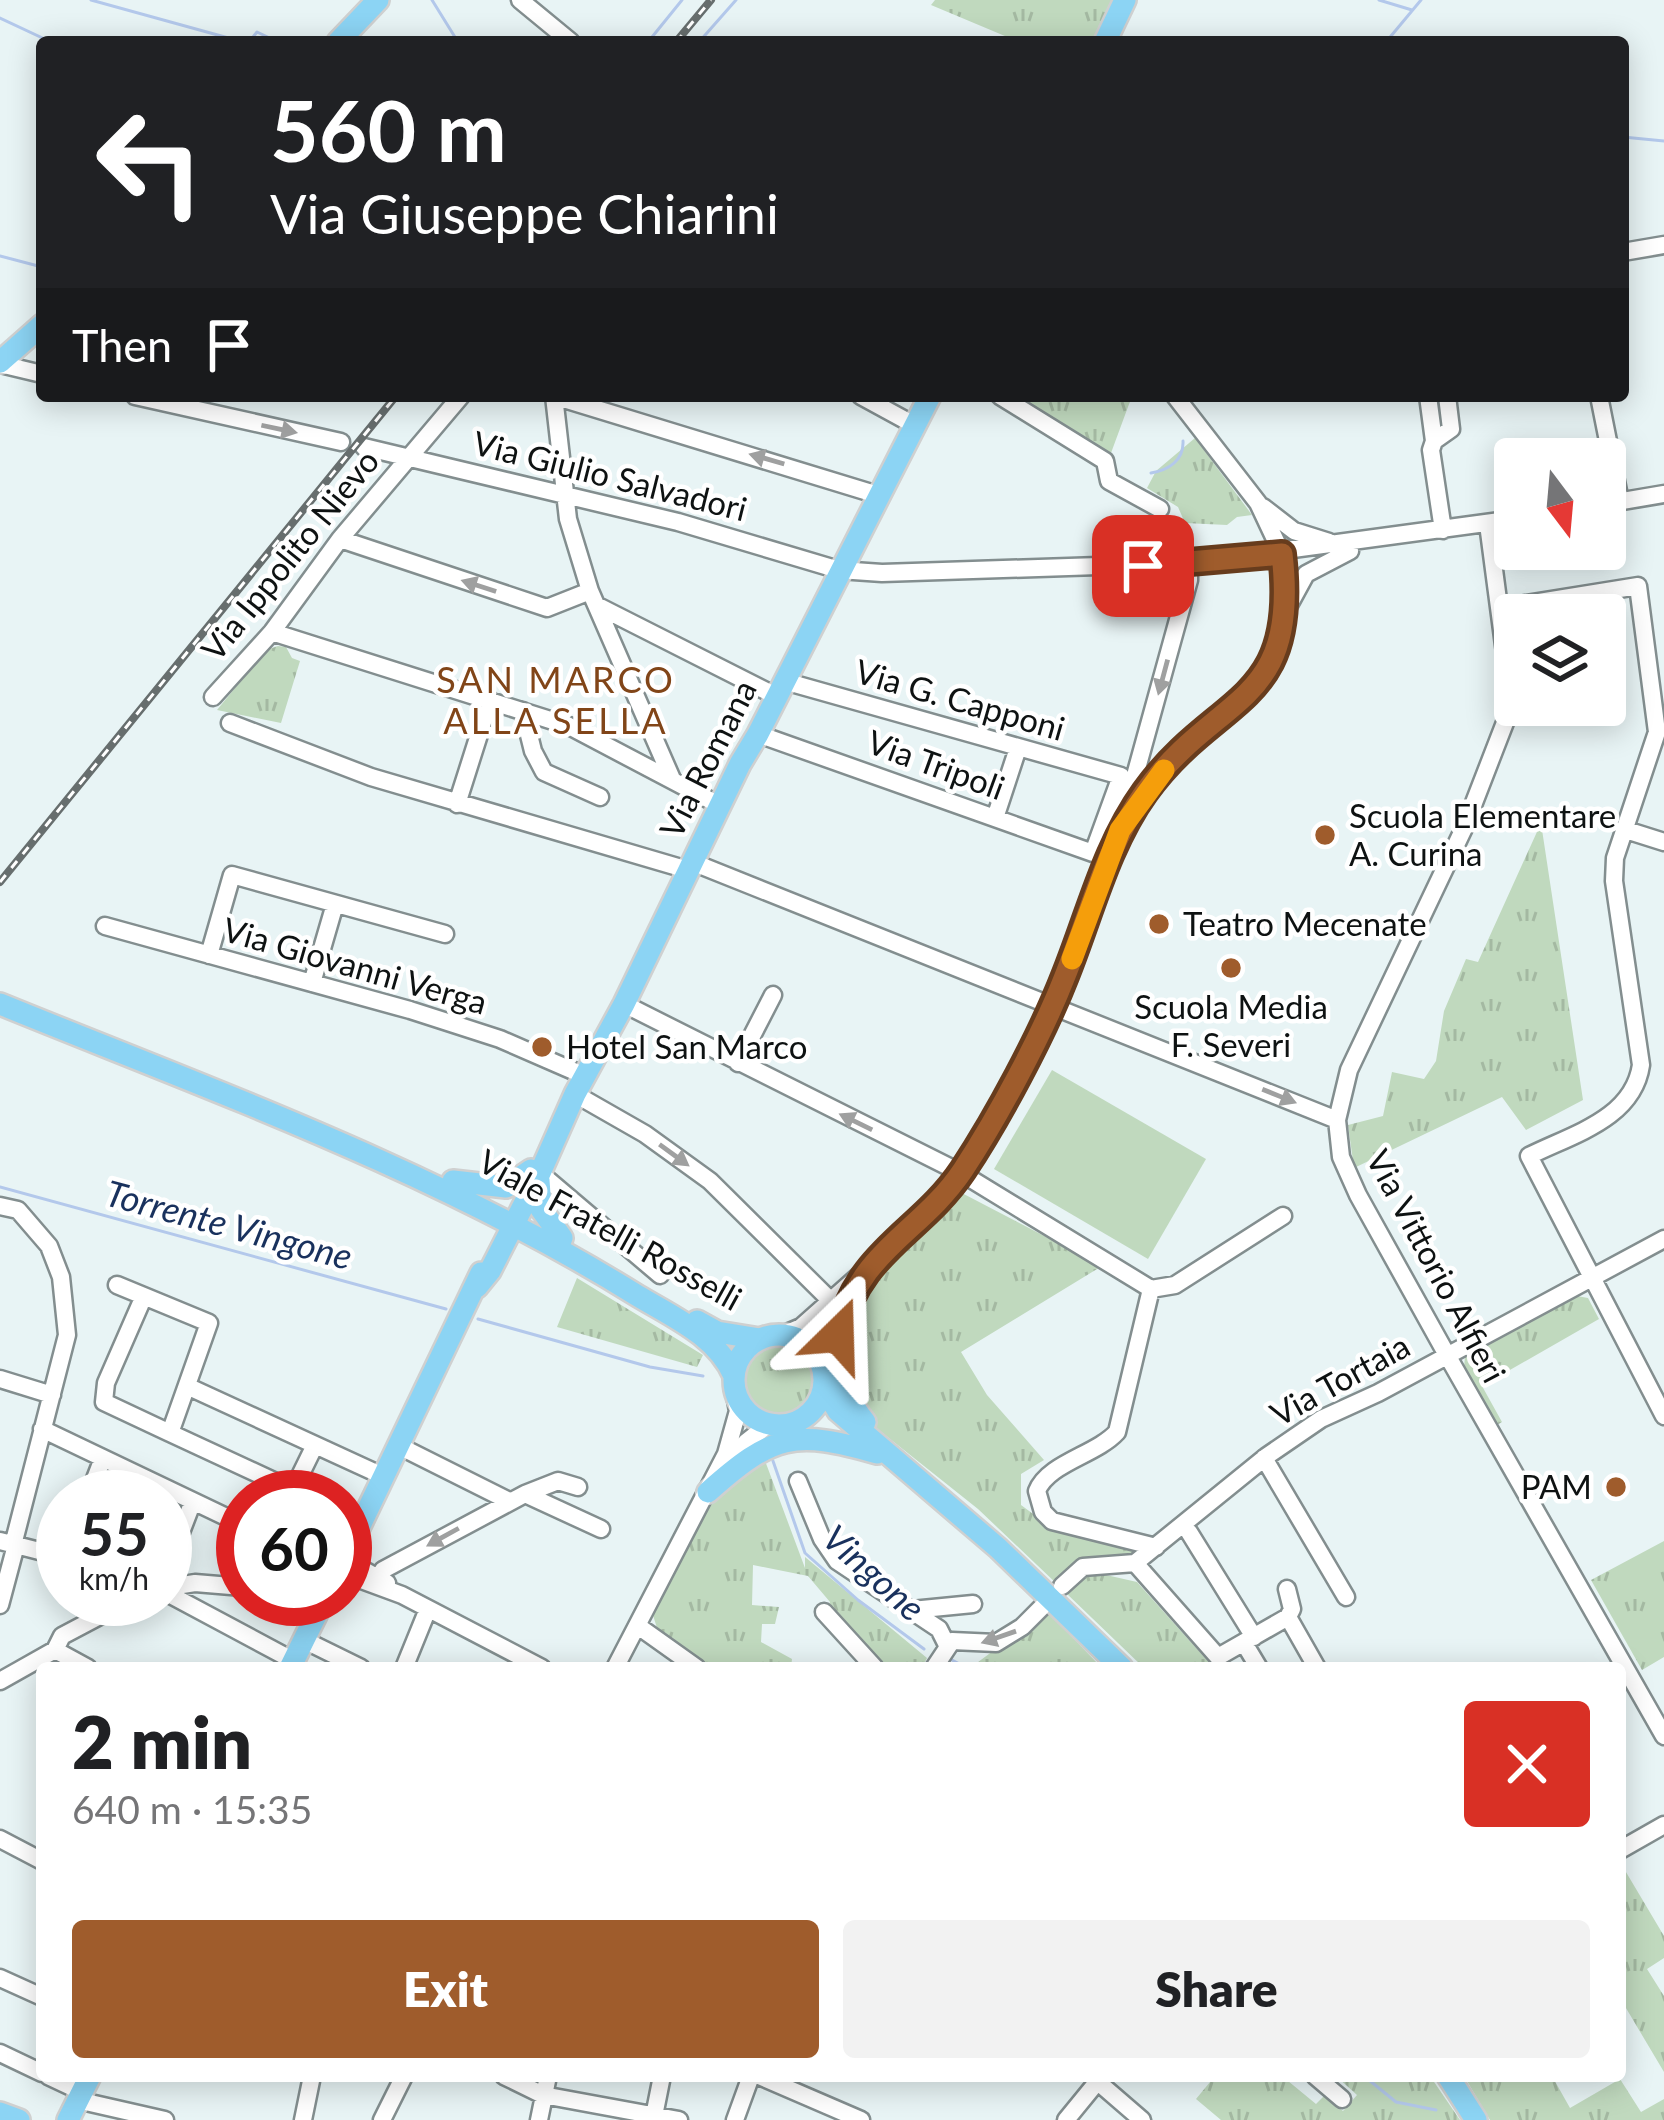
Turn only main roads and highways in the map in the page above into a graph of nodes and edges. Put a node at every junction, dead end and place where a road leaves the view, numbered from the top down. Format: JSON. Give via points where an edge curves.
{"nodes":[{"id":1,"x":379,"y":0,"type":"edge"},
{"id":2,"x":1126,"y":0,"type":"edge"},
{"id":3,"x":344,"y":36,"type":"edge"},
{"id":4,"x":1108,"y":36,"type":"edge"},
{"id":5,"x":36,"y":331,"type":"edge"},
{"id":6,"x":0,"y":363,"type":"edge"},
{"id":7,"x":927,"y":402,"type":"edge"},
{"id":8,"x":0,"y":1004,"type":"edge"},
{"id":9,"x":361,"y":1153,"type":"junction"},
{"id":10,"x":387,"y":1164,"type":"junction"},
{"id":11,"x":539,"y":1165,"type":"junction"},
{"id":12,"x":453,"y":1181,"type":"junction"},
{"id":13,"x":512,"y":1217,"type":"junction"},
{"id":14,"x":559,"y":1242,"type":"junction"},
{"id":15,"x":492,"y":1257,"type":"junction"},
{"id":16,"x":841,"y":1296,"type":"road end"},
{"id":17,"x":771,"y":1337,"type":"junction"},
{"id":18,"x":734,"y":1383,"type":"junction"},
{"id":19,"x":824,"y":1388,"type":"junction"},
{"id":20,"x":800,"y":1420,"type":"junction"},
{"id":21,"x":886,"y":1455,"type":"junction"},
{"id":22,"x":708,"y":1492,"type":"road end"},
{"id":23,"x":372,"y":1503,"type":"edge"},
{"id":24,"x":311,"y":1626,"type":"edge"},
{"id":25,"x":296,"y":1656,"type":"edge"},
{"id":26,"x":1116,"y":1662,"type":"edge"},
{"id":27,"x":1452,"y":2082,"type":"edge"},
{"id":28,"x":0,"y":2113,"type":"edge"},
{"id":29,"x":19,"y":2120,"type":"edge"},
{"id":30,"x":1476,"y":2120,"type":"edge"}],
"edges":[{"from":1,"to":3,"type":"main road"},
{"from":2,"to":4,"type":"main road"},
{"from":5,"to":6,"type":"main road"},
{"from":7,"to":11,"type":"main road","name":"Via Romana"},
{"from":8,"to":9,"type":"main road","name":"Viale Fratelli Rosselli"},
{"from":9,"to":10,"type":"main road","name":"Viale Fratelli Rosselli"},
{"from":9,"to":12,"type":"main road","name":"Viale Fratelli Rosselli"},
{"from":10,"to":13,"type":"main road","name":"Viale Fratelli Rosselli"},
{"from":10,"to":15,"type":"main road","via":[[478,1216]]},
{"from":11,"to":12,"type":"main road","via":[[506,1187]]},
{"from":11,"to":13,"type":"main road","name":"Via Romana"},
{"from":11,"to":14,"type":"main road","via":[[541,1209]]},
{"from":12,"to":13,"type":"main road","name":"Viale Fratelli Rosselli"},
{"from":13,"to":14,"type":"main road","name":"Viale Fratelli Rosselli"},
{"from":13,"to":15,"type":"main road","name":"Via Romana"},
{"from":14,"to":15,"type":"main road"},
{"from":14,"to":17,"type":"main road","name":"Viale Fratelli Rosselli","via":[[705,1327]]},
{"from":14,"to":18,"type":"main road","name":"Viale Fratelli Rosselli","via":[[703,1336]]},
{"from":15,"to":23,"type":"main road","name":"Via Romana"},
{"from":16,"to":21,"type":"main road","via":[[839,1376]]},
{"from":17,"to":18,"type":"main road","via":[[742,1354]]},
{"from":17,"to":19,"type":"main road","via":[[796,1338],[816,1354]]},
{"from":18,"to":20,"type":"main road","via":[[746,1412],[769,1424]]},
{"from":19,"to":20,"type":"main road"},
{"from":19,"to":21,"type":"main road"},
{"from":20,"to":21,"type":"main road","via":[[843,1430]]},
{"from":21,"to":22,"type":"main road","via":[[823,1439],[784,1441],[743,1461]]},
{"from":21,"to":26,"type":"main road"},
{"from":24,"to":25,"type":"main road"},
{"from":27,"to":30,"type":"main road"},
{"from":28,"to":29,"type":"main road"}]}
